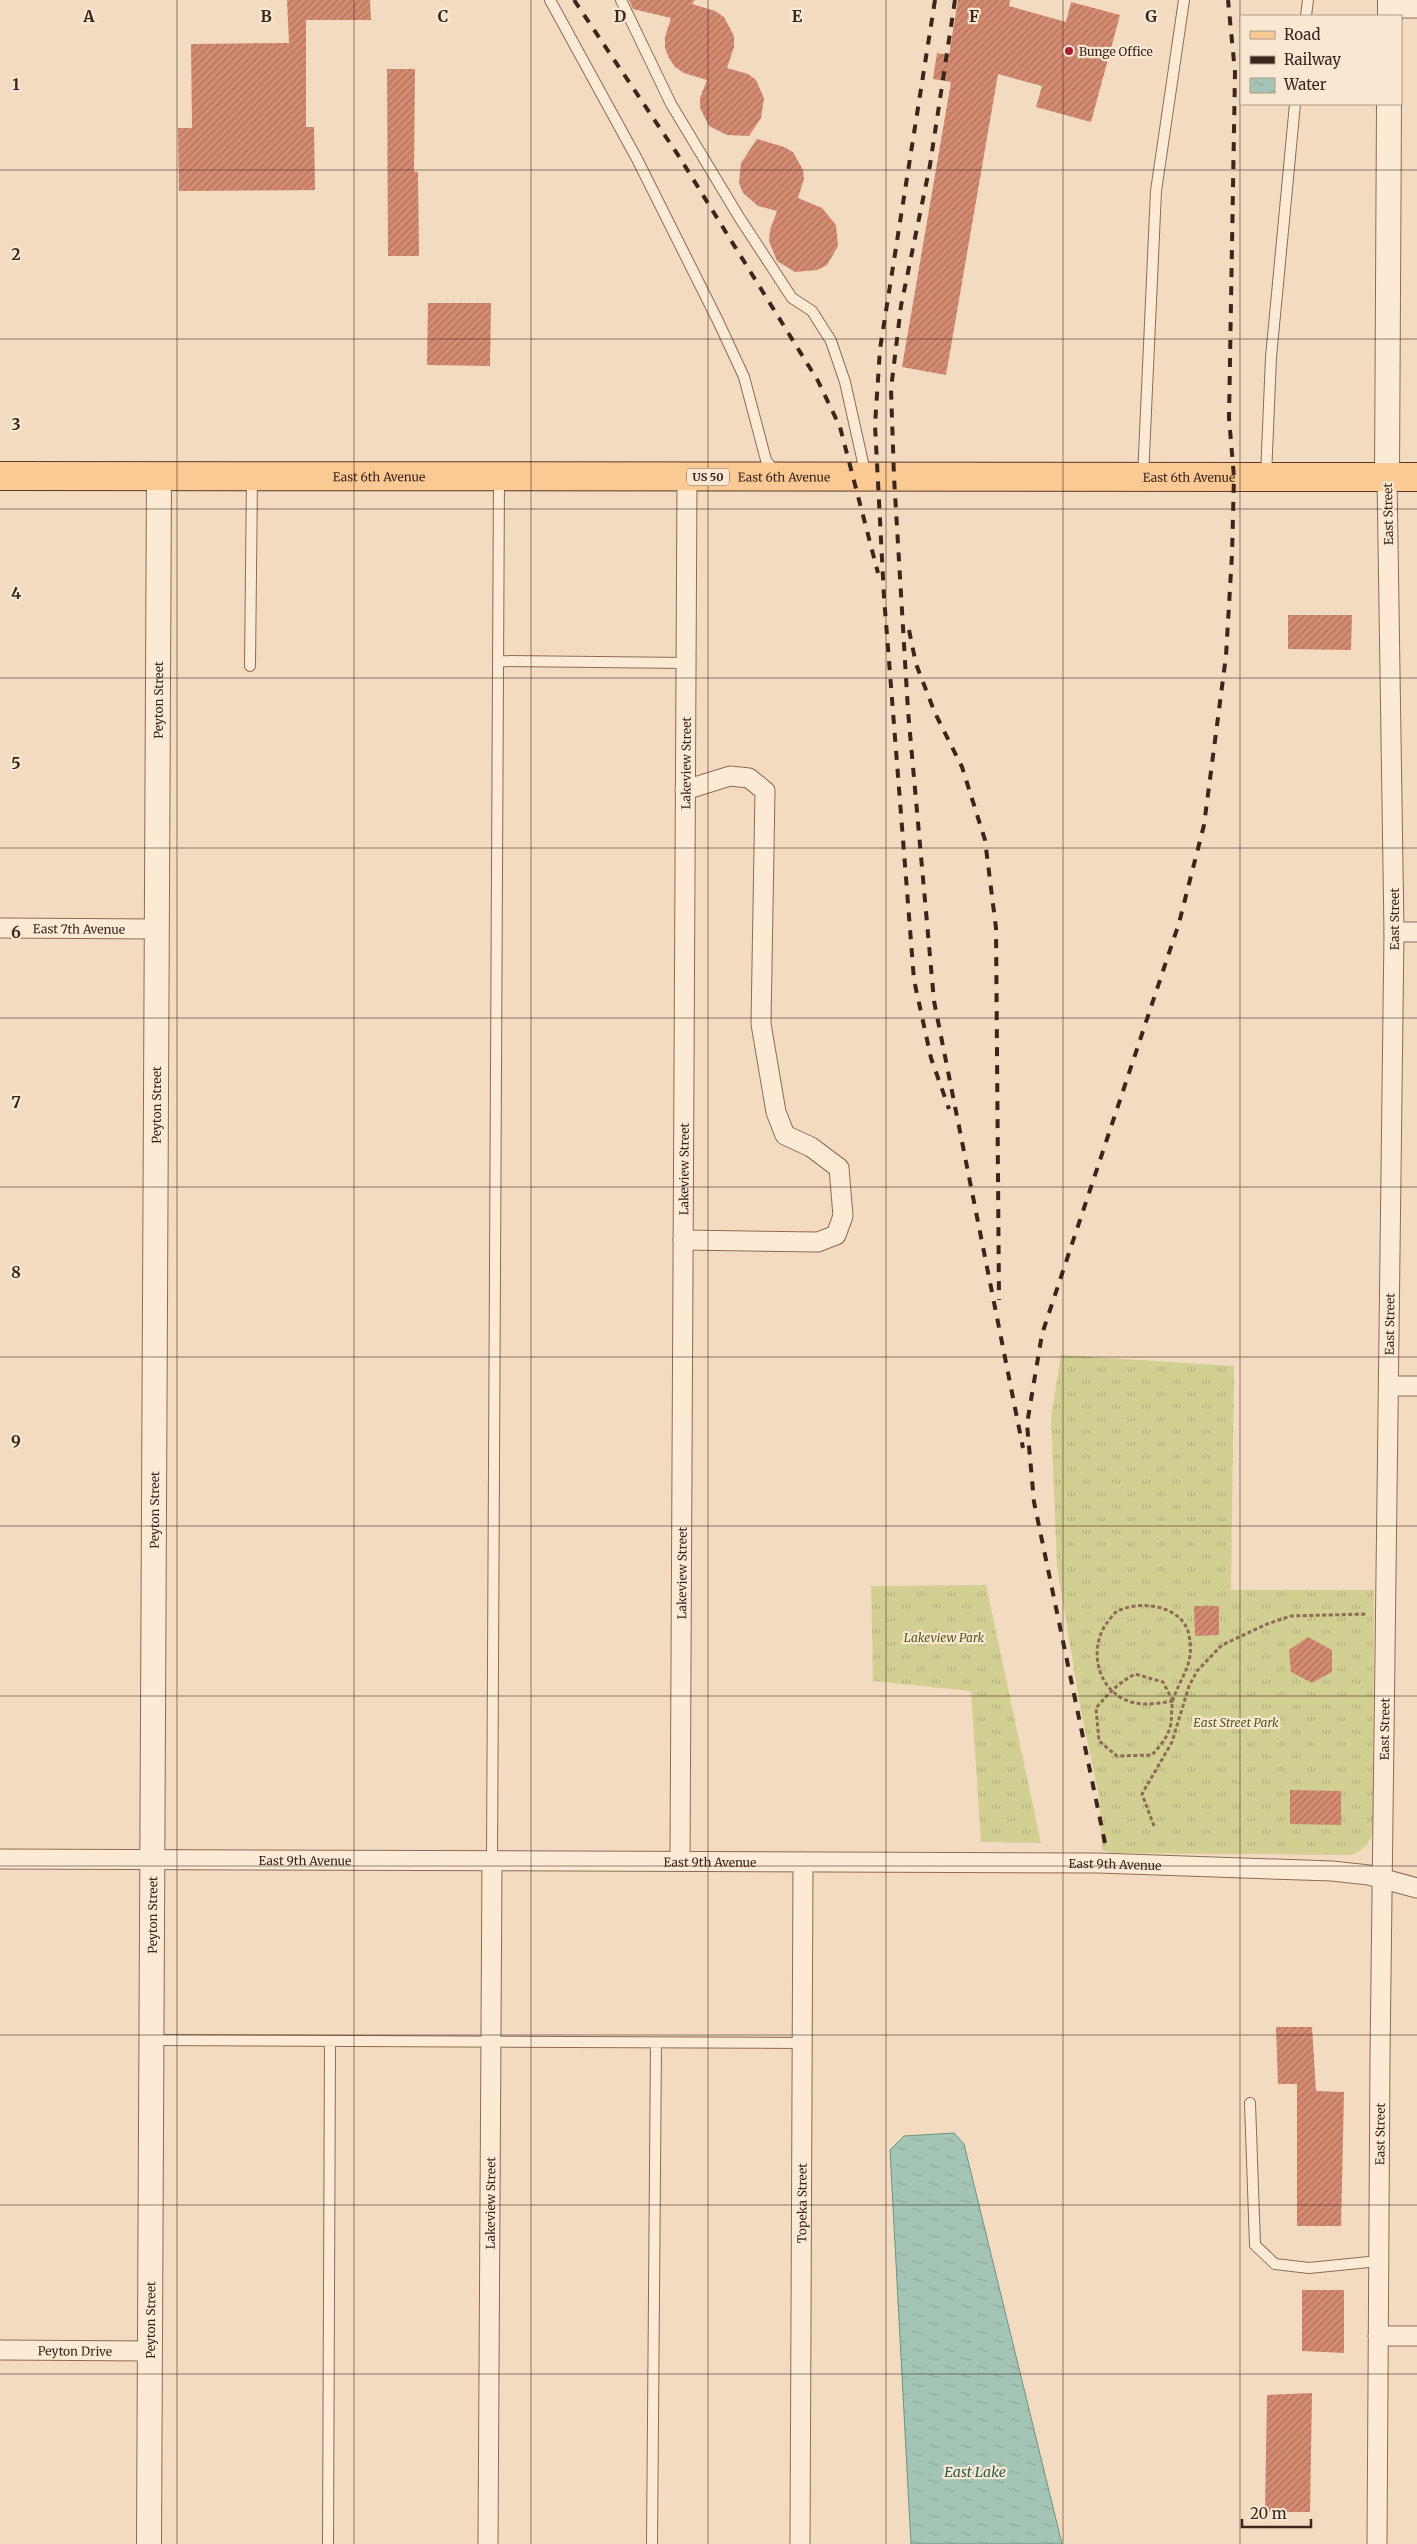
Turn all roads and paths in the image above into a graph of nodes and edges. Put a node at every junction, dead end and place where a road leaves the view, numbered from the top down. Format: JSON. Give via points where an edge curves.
{"nodes":[{"id":1,"x":550,"y":0,"type":"edge"},
{"id":2,"x":620,"y":0,"type":"edge"},
{"id":3,"x":1184,"y":0,"type":"edge"},
{"id":4,"x":1308,"y":0,"type":"edge"},
{"id":5,"x":1390,"y":8,"type":"edge"},
{"id":6,"x":1417,"y":8,"type":"edge"},
{"id":7,"x":1306,"y":15,"type":"edge"},
{"id":8,"x":1295,"y":105,"type":"edge"},
{"id":9,"x":1389,"y":105,"type":"edge"},
{"id":10,"x":0,"y":476,"type":"edge"},
{"id":11,"x":159,"y":476,"type":"junction"},
{"id":12,"x":252,"y":476,"type":"junction"},
{"id":13,"x":499,"y":476,"type":"junction"},
{"id":14,"x":687,"y":477,"type":"junction"},
{"id":15,"x":779,"y":477,"type":"junction"},
{"id":16,"x":866,"y":477,"type":"junction"},
{"id":17,"x":1143,"y":477,"type":"junction"},
{"id":18,"x":1266,"y":477,"type":"junction"},
{"id":19,"x":1387,"y":477,"type":"junction"},
{"id":20,"x":1417,"y":477,"type":"edge"},
{"id":21,"x":498,"y":661,"type":"junction"},
{"id":22,"x":686,"y":663,"type":"junction"},
{"id":23,"x":250,"y":666,"type":"dead end"},
{"id":24,"x":685,"y":790,"type":"junction"},
{"id":25,"x":0,"y":928,"type":"edge"},
{"id":26,"x":156,"y":929,"type":"junction"},
{"id":27,"x":1394,"y":932,"type":"junction"},
{"id":28,"x":1417,"y":932,"type":"edge"},
{"id":29,"x":683,"y":1240,"type":"junction"},
{"id":30,"x":1389,"y":1386,"type":"junction"},
{"id":31,"x":1417,"y":1386,"type":"edge"},
{"id":32,"x":1387,"y":1614,"type":"junction"},
{"id":33,"x":1111,"y":1690,"type":"junction"},
{"id":34,"x":1173,"y":1701,"type":"junction"},
{"id":35,"x":1152,"y":1756,"type":"junction"},
{"id":36,"x":1158,"y":1766,"type":"junction"},
{"id":37,"x":1154,"y":1826,"type":"dead end"},
{"id":38,"x":152,"y":1858,"type":"junction"},
{"id":39,"x":0,"y":1859,"type":"edge"},
{"id":40,"x":492,"y":1860,"type":"junction"},
{"id":41,"x":680,"y":1861,"type":"junction"},
{"id":42,"x":803,"y":1862,"type":"junction"},
{"id":43,"x":1383,"y":1879,"type":"junction"},
{"id":44,"x":1417,"y":1888,"type":"edge"},
{"id":45,"x":151,"y":2040,"type":"junction"},
{"id":46,"x":330,"y":2041,"type":"junction"},
{"id":47,"x":491,"y":2042,"type":"junction"},
{"id":48,"x":656,"y":2043,"type":"junction"},
{"id":49,"x":802,"y":2044,"type":"junction"},
{"id":50,"x":1250,"y":2103,"type":"dead end"},
{"id":51,"x":1379,"y":2262,"type":"junction"},
{"id":52,"x":1378,"y":2336,"type":"junction"},
{"id":53,"x":1417,"y":2336,"type":"edge"},
{"id":54,"x":0,"y":2350,"type":"edge"},
{"id":55,"x":149,"y":2351,"type":"junction"},
{"id":56,"x":148,"y":2544,"type":"edge"},
{"id":57,"x":328,"y":2544,"type":"edge"},
{"id":58,"x":488,"y":2544,"type":"edge"},
{"id":59,"x":652,"y":2544,"type":"edge"},
{"id":60,"x":800,"y":2544,"type":"edge"},
{"id":61,"x":1377,"y":2544,"type":"edge"}],
"edges":[{"from":1,"to":15,"type":"lane","via":[[637,159],[718,321],[744,377],[766,460]]},
{"from":2,"to":16,"type":"lane","via":[[671,104],[739,217],[792,298],[812,311],[831,341],[845,382]]},
{"from":3,"to":17,"type":"lane","via":[[1156,191]]},
{"from":4,"to":7,"type":"lane"},
{"from":5,"to":6,"type":"street"},
{"from":8,"to":18,"type":"lane","via":[[1271,357]]},
{"from":9,"to":19,"type":"street","name":"East Street"},
{"from":10,"to":11,"type":"main road","name":"East 6th Avenue","number":"US 50"},
{"from":11,"to":12,"type":"main road","name":"East 6th Avenue","number":"US 50"},
{"from":11,"to":26,"type":"street","name":"Peyton Street"},
{"from":12,"to":13,"type":"main road","name":"East 6th Avenue","number":"US 50"},
{"from":12,"to":23,"type":"lane"},
{"from":13,"to":14,"type":"main road","name":"East 6th Avenue","number":"US 50"},
{"from":13,"to":21,"type":"lane"},
{"from":14,"to":15,"type":"main road","name":"East 6th Avenue","number":"US 50"},
{"from":14,"to":22,"type":"street","name":"Lakeview Street"},
{"from":15,"to":16,"type":"main road","name":"East 6th Avenue","number":"US 50"},
{"from":16,"to":17,"type":"main road","name":"East 6th Avenue","number":"US 50"},
{"from":17,"to":18,"type":"main road","name":"East 6th Avenue","number":"US 50"},
{"from":18,"to":19,"type":"main road","name":"East 6th Avenue","number":"US 50"},
{"from":19,"to":20,"type":"main road","name":"East 6th Avenue","number":"US 50"},
{"from":19,"to":27,"type":"street","name":"East Street"},
{"from":21,"to":22,"type":"lane"},
{"from":21,"to":40,"type":"lane"},
{"from":22,"to":24,"type":"street","name":"Lakeview Street"},
{"from":24,"to":29,"type":"street","name":"Lakeview Street"},
{"from":24,"to":29,"type":"street","via":[[730,776],[749,778],[765,791],[761,1024],[776,1112],[785,1135],[810,1147],[839,1168],[843,1216],[836,1235],[818,1242]]},
{"from":25,"to":26,"type":"street","name":"East 7th Avenue"},
{"from":26,"to":38,"type":"street","name":"Peyton Street"},
{"from":27,"to":28,"type":"street"},
{"from":27,"to":30,"type":"street","name":"East Street"},
{"from":29,"to":41,"type":"street","name":"Lakeview Street"},
{"from":30,"to":31,"type":"street"},
{"from":30,"to":32,"type":"street","name":"East Street"},
{"from":32,"to":36,"type":"path","via":[[1291,1616],[1222,1645],[1189,1686],[1172,1742]]},
{"from":32,"to":43,"type":"street","name":"East Street"},
{"from":33,"to":34,"type":"path","via":[[1131,1702]]},
{"from":33,"to":34,"type":"path","via":[[1135,1674],[1163,1682]]},
{"from":33,"to":34,"type":"path","via":[[1096,1662],[1097,1645],[1104,1627],[1115,1613],[1141,1604],[1160,1607],[1181,1620],[1189,1634],[1192,1658]]},
{"from":33,"to":35,"type":"path","via":[[1096,1708],[1099,1741],[1117,1756]]},
{"from":34,"to":35,"type":"path","via":[[1164,1741]]},
{"from":35,"to":36,"type":"path"},
{"from":36,"to":37,"type":"path","via":[[1142,1794]]},
{"from":38,"to":39,"type":"street","name":"East 9th Avenue"},
{"from":38,"to":40,"type":"street","name":"East 9th Avenue"},
{"from":38,"to":45,"type":"street","name":"Peyton Street"},
{"from":40,"to":41,"type":"street","name":"East 9th Avenue"},
{"from":40,"to":47,"type":"street","name":"Lakeview Street"},
{"from":41,"to":42,"type":"street","name":"East 9th Avenue"},
{"from":42,"to":43,"type":"street","name":"East 9th Avenue","via":[[1108,1864],[1332,1871]]},
{"from":42,"to":49,"type":"street","name":"Topeka Street"},
{"from":43,"to":44,"type":"street","name":"East 9th Avenue"},
{"from":43,"to":51,"type":"street","name":"East Street"},
{"from":45,"to":46,"type":"lane"},
{"from":45,"to":55,"type":"street","name":"Peyton Street"},
{"from":46,"to":47,"type":"lane"},
{"from":46,"to":57,"type":"lane"},
{"from":47,"to":48,"type":"lane"},
{"from":47,"to":58,"type":"street","name":"Lakeview Street"},
{"from":48,"to":49,"type":"lane"},
{"from":48,"to":59,"type":"lane"},
{"from":49,"to":60,"type":"street","name":"Topeka Street"},
{"from":50,"to":51,"type":"lane","via":[[1255,2245],[1275,2264],[1309,2268]]},
{"from":51,"to":52,"type":"street","name":"East Street"},
{"from":52,"to":53,"type":"street"},
{"from":52,"to":61,"type":"street","name":"East Street"},
{"from":54,"to":55,"type":"street","name":"Peyton Drive"},
{"from":55,"to":56,"type":"street","name":"Peyton Street"}]}
